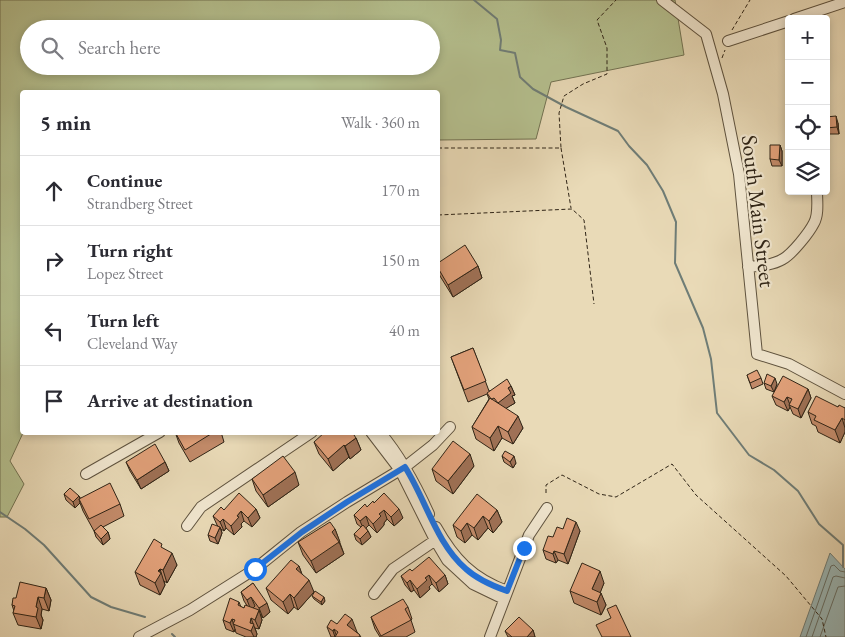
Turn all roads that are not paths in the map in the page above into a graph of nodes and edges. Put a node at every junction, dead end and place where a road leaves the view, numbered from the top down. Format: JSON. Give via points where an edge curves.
{"nodes":[{"id":1,"x":662,"y":0,"type":"edge"},
{"id":2,"x":845,"y":2,"type":"edge"},
{"id":3,"x":806,"y":15,"type":"edge"},
{"id":4,"x":785,"y":22,"type":"edge"},
{"id":5,"x":728,"y":40,"type":"dead end"},
{"id":6,"x":817,"y":195,"type":"edge"},
{"id":7,"x":748,"y":267,"type":"junction"},
{"id":8,"x":845,"y":394,"type":"edge"},
{"id":9,"x":450,"y":427,"type":"dead end"},
{"id":10,"x":155,"y":435,"type":"edge"},
{"id":11,"x":308,"y":435,"type":"edge"},
{"id":12,"x":374,"y":435,"type":"edge"},
{"id":13,"x":382,"y":435,"type":"edge"},
{"id":14,"x":402,"y":469,"type":"junction"},
{"id":15,"x":86,"y":474,"type":"dead end"},
{"id":16,"x":546,"y":508,"type":"dead end"},
{"id":17,"x":187,"y":526,"type":"dead end"},
{"id":18,"x":438,"y":538,"type":"junction"},
{"id":19,"x":374,"y":594,"type":"dead end"},
{"id":20,"x":505,"y":595,"type":"junction"},
{"id":21,"x":139,"y":637,"type":"edge"},
{"id":22,"x":490,"y":637,"type":"edge"}],
"edges":[{"from":1,"to":7,"type":"street","name":"South Main Street","via":[[706,34],[723,94],[739,174]]},
{"from":2,"to":3,"type":"street"},
{"from":4,"to":5,"type":"street"},
{"from":6,"to":7,"type":"street","via":[[814,222],[793,250],[783,260]]},
{"from":7,"to":8,"type":"street","name":"South Main Street","via":[[757,354],[789,364]]},
{"from":9,"to":14,"type":"street"},
{"from":10,"to":15,"type":"street"},
{"from":11,"to":17,"type":"street","via":[[202,507]]},
{"from":12,"to":14,"type":"street"},
{"from":13,"to":14,"type":"street"},
{"from":14,"to":18,"type":"street","via":[[414,481]]},
{"from":14,"to":21,"type":"street","via":[[302,532],[255,569]]},
{"from":16,"to":20,"type":"street","via":[[529,535]]},
{"from":18,"to":19,"type":"street","via":[[393,569]]},
{"from":18,"to":20,"type":"street","via":[[466,569]]},
{"from":20,"to":22,"type":"street"}]}
